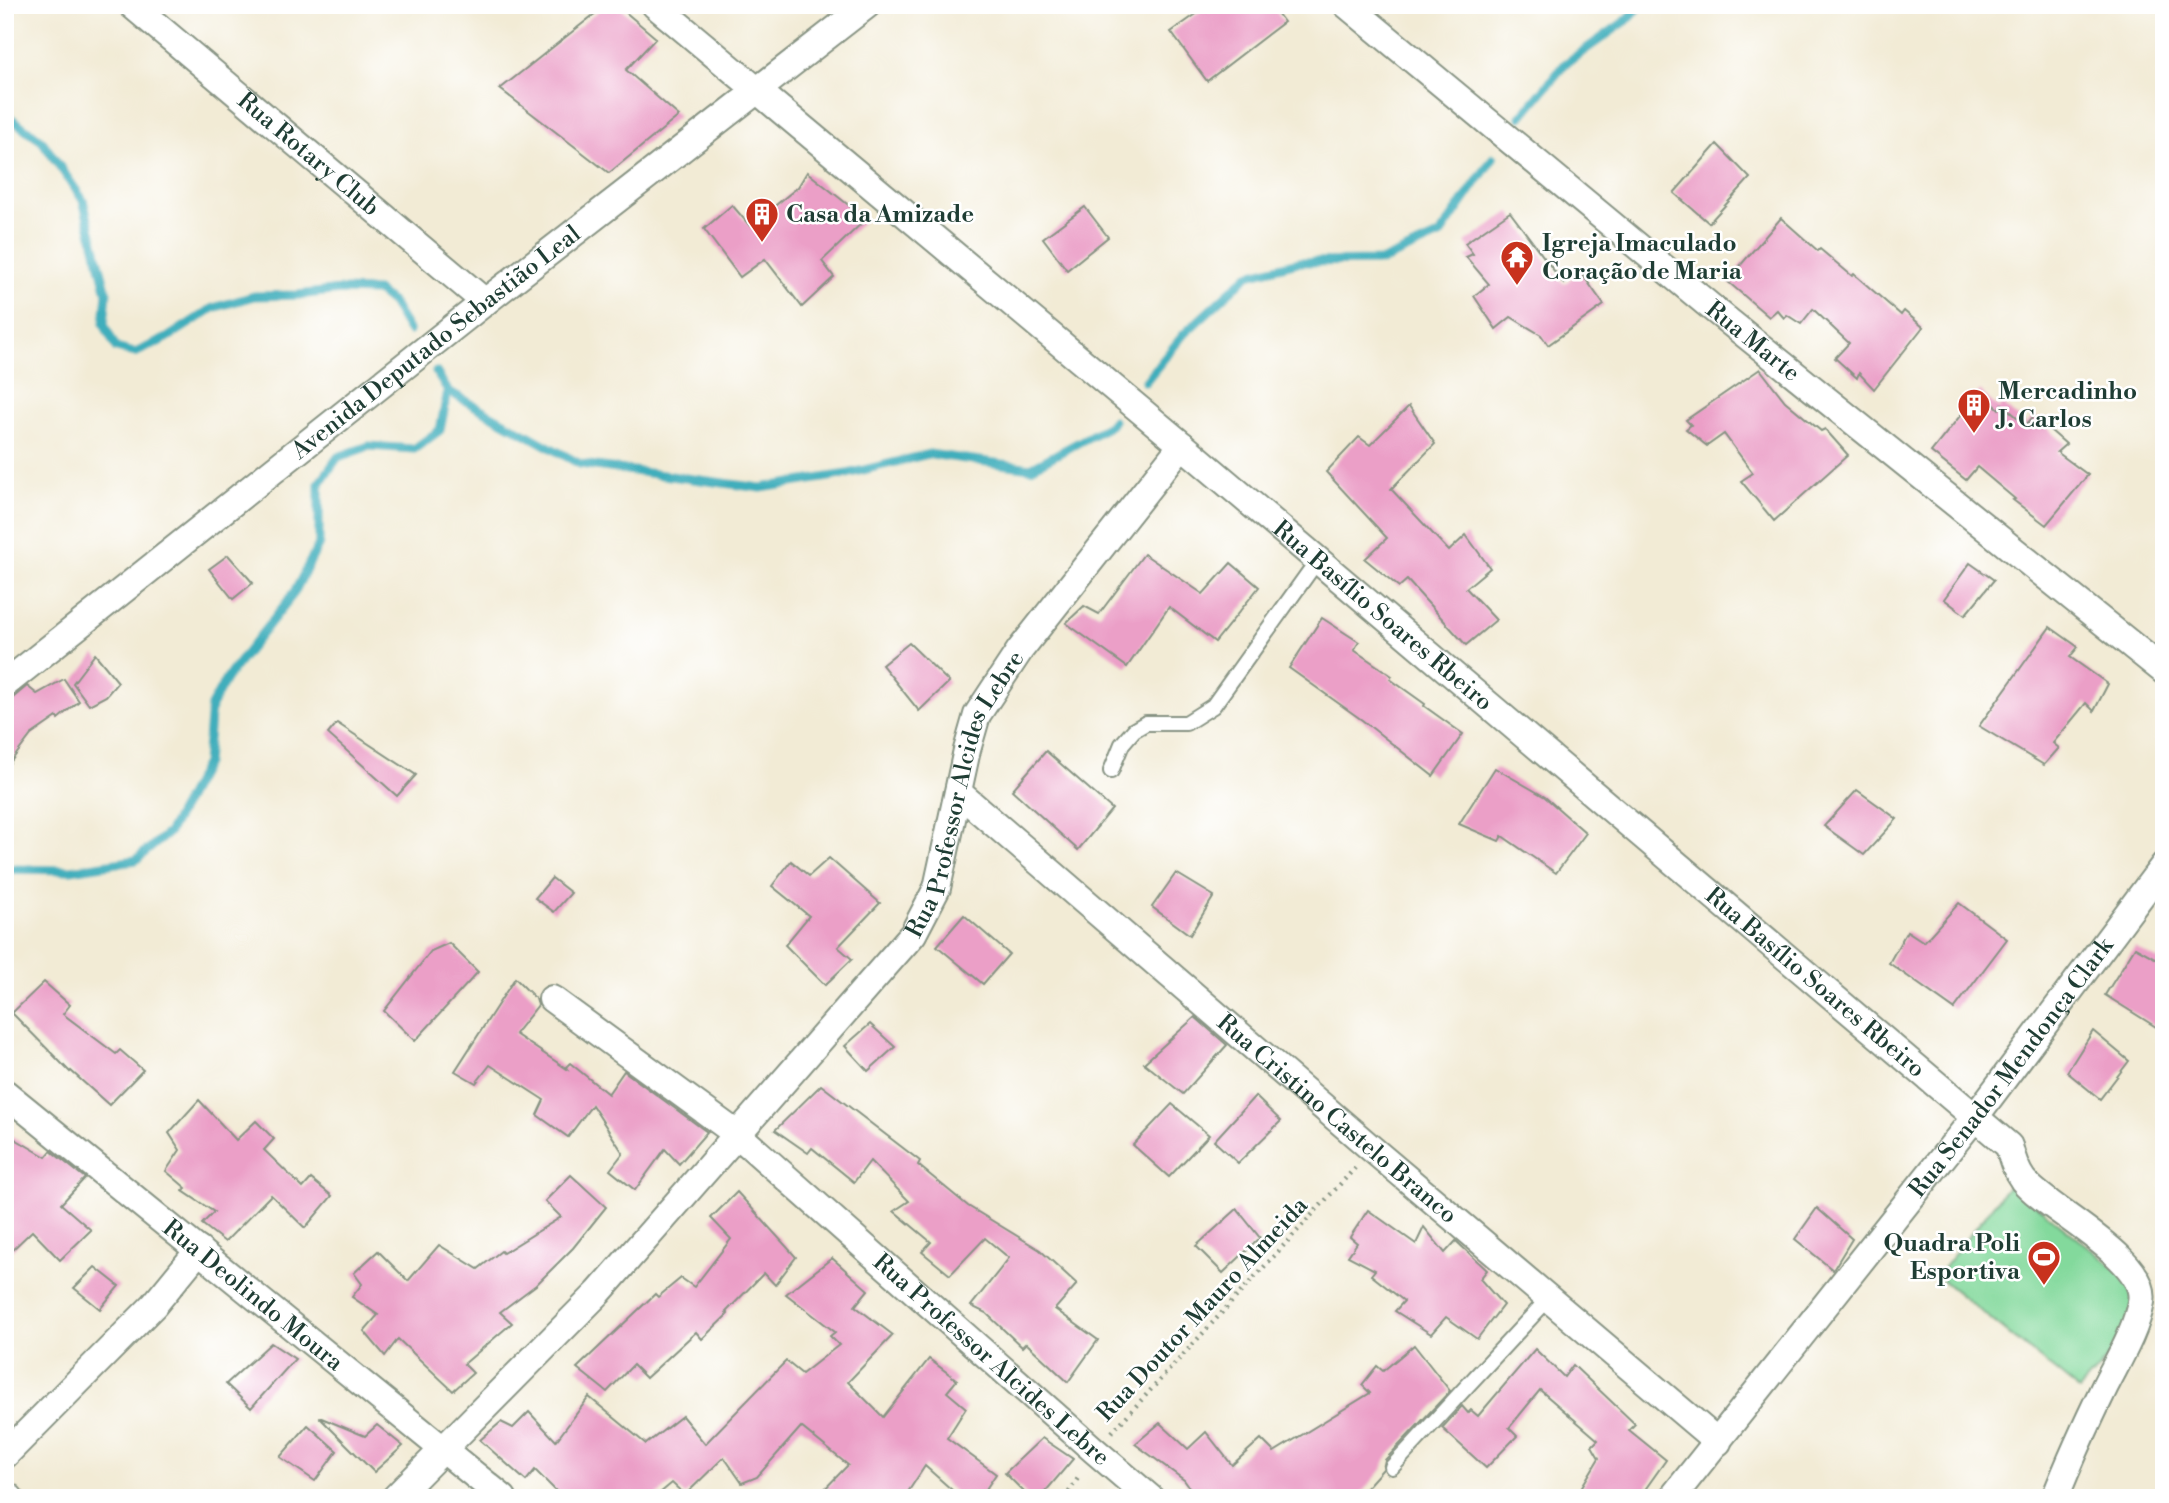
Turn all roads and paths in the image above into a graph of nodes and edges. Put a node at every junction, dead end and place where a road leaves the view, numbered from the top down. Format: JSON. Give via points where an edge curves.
{"nodes":[{"id":1,"x":132,"y":5,"type":"edge"},
{"id":2,"x":656,"y":5,"type":"edge"},
{"id":3,"x":867,"y":5,"type":"edge"},
{"id":4,"x":1347,"y":5,"type":"edge"},
{"id":5,"x":756,"y":90,"type":"junction"},
{"id":6,"x":485,"y":302,"type":"junction"},
{"id":7,"x":1182,"y":445,"type":"junction"},
{"id":8,"x":1317,"y":561,"type":"junction"},
{"id":9,"x":2164,"y":671,"type":"edge"},
{"id":10,"x":5,"y":684,"type":"edge"},
{"id":11,"x":1111,"y":771,"type":"dead end"},
{"id":12,"x":959,"y":793,"type":"junction"},
{"id":13,"x":2164,"y":865,"type":"edge"},
{"id":14,"x":552,"y":999,"type":"dead end"},
{"id":15,"x":5,"y":1093,"type":"edge"},
{"id":16,"x":1975,"y":1117,"type":"junction"},
{"id":17,"x":738,"y":1135,"type":"junction"},
{"id":18,"x":1372,"y":1149,"type":"junction"},
{"id":19,"x":199,"y":1251,"type":"junction"},
{"id":20,"x":1548,"y":1298,"type":"junction"},
{"id":21,"x":1718,"y":1442,"type":"junction"},
{"id":22,"x":443,"y":1448,"type":"junction"},
{"id":23,"x":1095,"y":1451,"type":"junction"},
{"id":24,"x":5,"y":1455,"type":"edge"},
{"id":25,"x":1392,"y":1467,"type":"dead end"},
{"id":26,"x":5,"y":1494,"type":"edge"},
{"id":27,"x":10,"y":1498,"type":"edge"},
{"id":28,"x":396,"y":1498,"type":"edge"},
{"id":29,"x":503,"y":1498,"type":"edge"},
{"id":30,"x":1065,"y":1498,"type":"edge"},
{"id":31,"x":1150,"y":1498,"type":"edge"},
{"id":32,"x":1672,"y":1498,"type":"edge"},
{"id":33,"x":2055,"y":1498,"type":"edge"}],
"edges":[{"from":1,"to":6,"type":"street","name":"Rua Rotary Club"},
{"from":2,"to":5,"type":"street","name":"Rua Basílio Soares Rbeiro"},
{"from":3,"to":5,"type":"street","name":"Avenida Deputado Sebastião Leal"},
{"from":4,"to":9,"type":"street","name":"Rua Marte","via":[[1711,307]]},
{"from":5,"to":6,"type":"street","name":"Avenida Deputado Sebastião Leal"},
{"from":5,"to":7,"type":"street","name":"Rua Basílio Soares Rbeiro"},
{"from":6,"to":10,"type":"street","name":"Avenida Deputado Sebastião Leal"},
{"from":7,"to":8,"type":"street","name":"Rua Basílio Soares Rbeiro"},
{"from":7,"to":12,"type":"street","name":"Rua Professor Alcides Lebre","via":[[1020,650],[977,715]]},
{"from":8,"to":11,"type":"lane","via":[[1213,706],[1186,723],[1146,723],[1134,730],[1122,744]]},
{"from":8,"to":16,"type":"street","name":"Rua Basílio Soares Rbeiro"},
{"from":12,"to":17,"type":"street","name":"Rua Professor Alcides Lebre","via":[[937,888],[913,934]]},
{"from":12,"to":18,"type":"street","name":"Rua Cristino Castelo Branco"},
{"from":13,"to":16,"type":"street","name":"Rua Senador Mendonça Clark"},
{"from":14,"to":17,"type":"street","name":"Rua Professor Alcides Lebre"},
{"from":15,"to":19,"type":"street","name":"Rua Deolindo Moura"},
{"from":16,"to":21,"type":"street","name":"Rua Senador Mendonça Clark"},
{"from":16,"to":33,"type":"street","name":"Rua Basílio Soares Rbeiro","via":[[2009,1146],[2024,1182],[2106,1246],[2134,1273],[2140,1286],[2142,1301],[2128,1339]]},
{"from":17,"to":22,"type":"street","name":"Rua Professor Alcides Lebre","via":[[598,1293]]},
{"from":17,"to":23,"type":"street","name":"Rua Professor Alcides Lebre"},
{"from":18,"to":20,"type":"street","name":"Rua Cristino Castelo Branco"},
{"from":18,"to":23,"type":"path","name":"Rua Doutor Mauro Almeida"},
{"from":19,"to":22,"type":"street","name":"Rua Deolindo Moura"},
{"from":19,"to":24,"type":"street","via":[[154,1305]]},
{"from":20,"to":21,"type":"street","name":"Rua Cristino Castelo Branco"},
{"from":20,"to":25,"type":"lane"},
{"from":21,"to":32,"type":"street","name":"Rua Senador Mendonça Clark"},
{"from":22,"to":28,"type":"street","name":"Rua Professor Alcides Lebre"},
{"from":22,"to":29,"type":"street","name":"Rua Deolindo Moura"},
{"from":23,"to":30,"type":"path","name":"Rua Doutor Mauro Almeida"},
{"from":23,"to":31,"type":"street","name":"Rua Professor Alcides Lebre"},
{"from":26,"to":27,"type":"street"}]}
